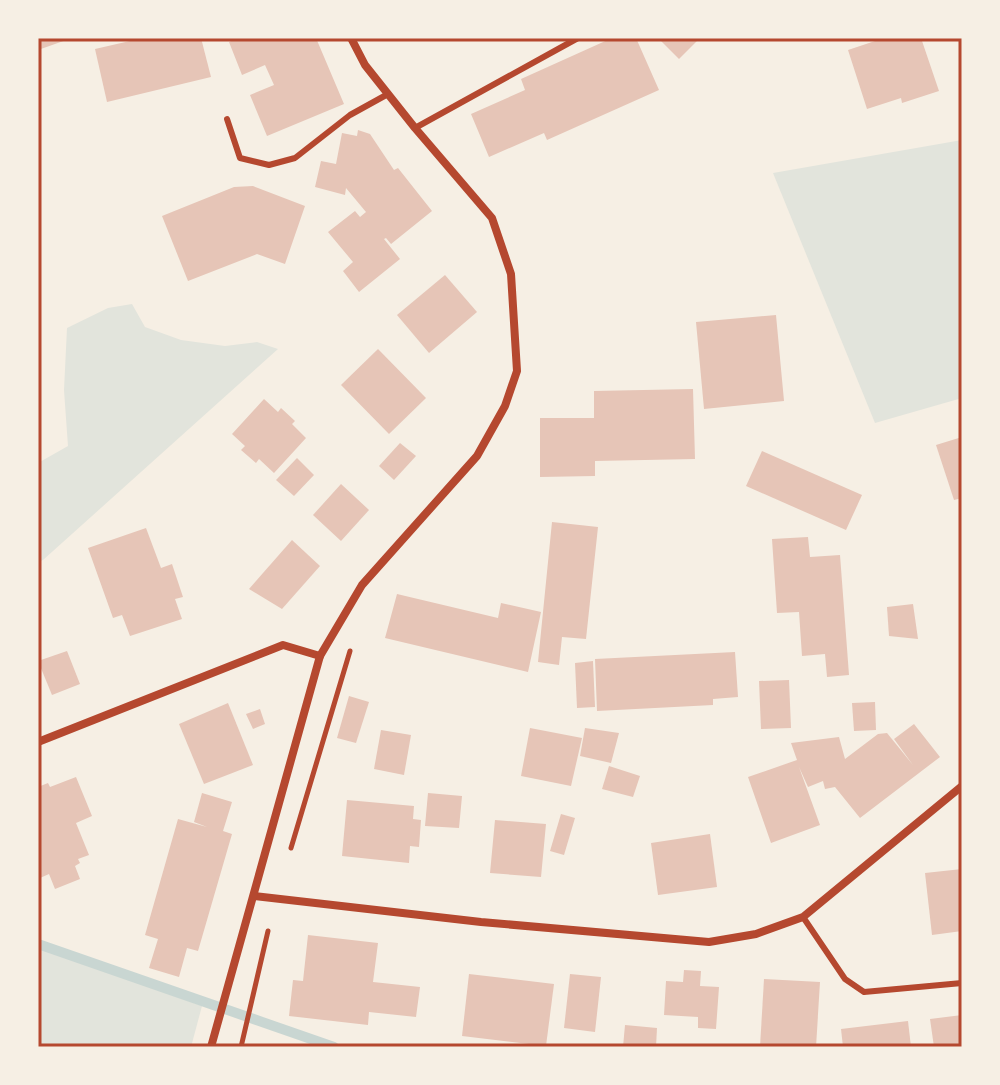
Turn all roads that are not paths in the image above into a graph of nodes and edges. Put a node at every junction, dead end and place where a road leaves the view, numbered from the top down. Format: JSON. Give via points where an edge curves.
{"nodes":[{"id":1,"x":351,"y":38,"type":"edge"},
{"id":2,"x":578,"y":38,"type":"edge"},
{"id":3,"x":388,"y":94,"type":"junction"},
{"id":4,"x":227,"y":119,"type":"dead end"},
{"id":5,"x":415,"y":128,"type":"junction"},
{"id":6,"x":320,"y":656,"type":"junction"},
{"id":7,"x":38,"y":742,"type":"edge"},
{"id":8,"x":962,"y":786,"type":"edge"},
{"id":9,"x":254,"y":896,"type":"junction"},
{"id":10,"x":803,"y":917,"type":"junction"},
{"id":11,"x":962,"y":983,"type":"edge"},
{"id":12,"x":211,"y":1047,"type":"edge"}],
"edges":[{"from":1,"to":3,"type":"street"},
{"from":2,"to":5,"type":"lane"},
{"from":3,"to":4,"type":"lane","via":[[350,115],[295,158],[269,165],[240,158]]},
{"from":3,"to":5,"type":"street"},
{"from":5,"to":6,"type":"street","via":[[492,218],[511,274],[517,371],[505,406],[477,456],[362,585]]},
{"from":6,"to":7,"type":"street","via":[[283,645]]},
{"from":6,"to":9,"type":"street"},
{"from":8,"to":10,"type":"street"},
{"from":9,"to":10,"type":"street","via":[[709,942],[756,934]]},
{"from":9,"to":12,"type":"street"},
{"from":10,"to":11,"type":"lane","via":[[845,979],[864,992]]}]}
